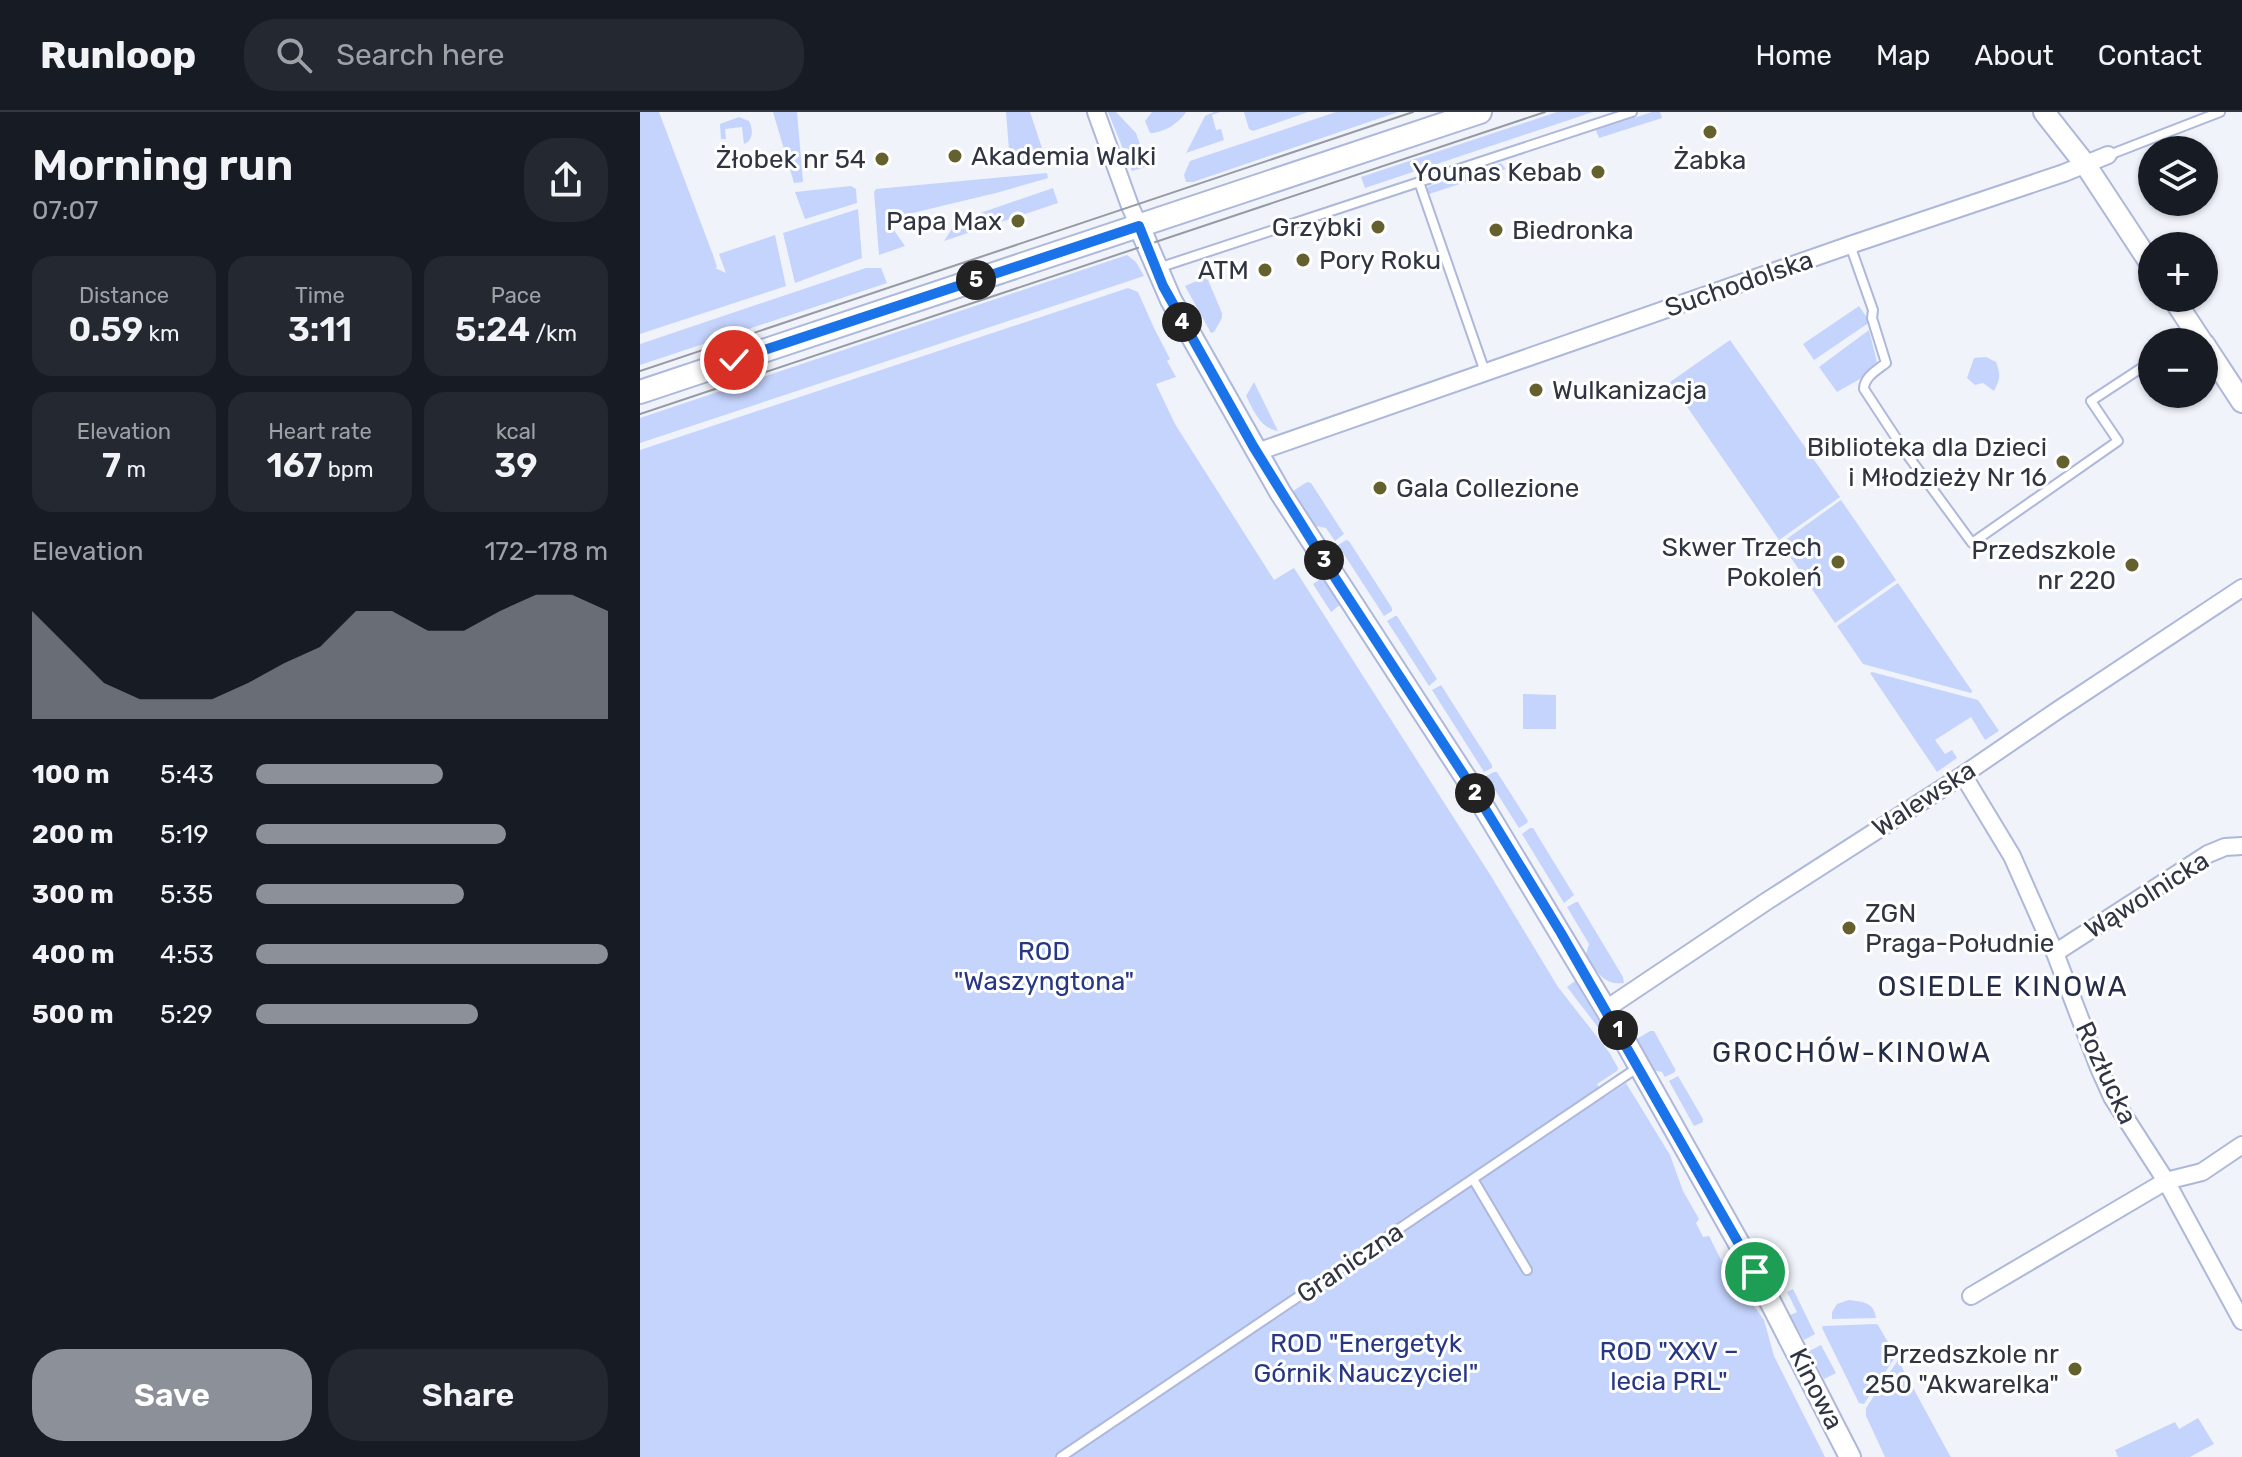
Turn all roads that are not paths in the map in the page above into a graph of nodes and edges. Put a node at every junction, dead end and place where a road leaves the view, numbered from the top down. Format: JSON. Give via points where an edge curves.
{"nodes":[{"id":1,"x":1096,"y":112,"type":"edge"},
{"id":2,"x":1480,"y":112,"type":"edge"},
{"id":3,"x":1632,"y":112,"type":"edge"},
{"id":4,"x":2044,"y":112,"type":"edge"},
{"id":5,"x":2220,"y":112,"type":"edge"},
{"id":6,"x":2108,"y":155,"type":"joint"},
{"id":7,"x":2085,"y":164,"type":"junction"},
{"id":8,"x":1419,"y":182,"type":"junction"},
{"id":9,"x":1139,"y":226,"type":"junction"},
{"id":10,"x":1850,"y":245,"type":"junction"},
{"id":11,"x":2138,"y":245,"type":"edge"},
{"id":12,"x":1157,"y":269,"type":"junction"},
{"id":13,"x":2138,"y":370,"type":"edge"},
{"id":14,"x":2218,"y":370,"type":"edge"},
{"id":15,"x":1485,"y":372,"type":"junction"},
{"id":16,"x":640,"y":392,"type":"edge"},
{"id":17,"x":2242,"y":402,"type":"edge"},
{"id":18,"x":1257,"y":452,"type":"junction"},
{"id":19,"x":2242,"y":588,"type":"edge"},
{"id":20,"x":1963,"y":775,"type":"junction"},
{"id":21,"x":2242,"y":846,"type":"edge"},
{"id":22,"x":2055,"y":953,"type":"junction"},
{"id":23,"x":1606,"y":1009,"type":"junction"},
{"id":24,"x":1638,"y":1067,"type":"junction"},
{"id":25,"x":2242,"y":1145,"type":"edge"},
{"id":26,"x":1473,"y":1179,"type":"junction"},
{"id":27,"x":2166,"y":1181,"type":"junction"},
{"id":28,"x":1527,"y":1270,"type":"dead end"},
{"id":29,"x":1971,"y":1296,"type":"dead end"},
{"id":30,"x":2242,"y":1321,"type":"edge"},
{"id":31,"x":1061,"y":1457,"type":"edge"},
{"id":32,"x":1850,"y":1457,"type":"edge"}],
"edges":[{"from":1,"to":9,"type":"street","name":"Kinowa"},
{"from":2,"to":9,"type":"main road"},
{"from":3,"to":8,"type":"lane"},
{"from":4,"to":7,"type":"street"},
{"from":5,"to":6,"type":"lane","name":"Suchodolska"},
{"from":6,"to":7,"type":"street","name":"Suchodolska"},
{"from":7,"to":10,"type":"street","name":"Suchodolska"},
{"from":7,"to":11,"type":"street"},
{"from":8,"to":12,"type":"lane"},
{"from":8,"to":15,"type":"lane"},
{"from":9,"to":12,"type":"street","name":"Kinowa"},
{"from":9,"to":16,"type":"main road"},
{"from":10,"to":13,"type":"lane","via":[[1886,363],[1867,378],[1864,389],[1972,543],[2118,441],[2091,401]]},
{"from":10,"to":15,"type":"street","name":"Suchodolska"},
{"from":12,"to":18,"type":"street","name":"Kinowa"},
{"from":14,"to":17,"type":"street"},
{"from":15,"to":18,"type":"street","name":"Suchodolska"},
{"from":18,"to":23,"type":"street","name":"Kinowa","via":[[1473,789]]},
{"from":19,"to":20,"type":"street","name":"Walewska"},
{"from":20,"to":22,"type":"street","name":"Rozłucka","via":[[2012,856]]},
{"from":20,"to":23,"type":"street","name":"Walewska"},
{"from":21,"to":22,"type":"street","name":"Wąwolnicka","via":[[2208,854]]},
{"from":22,"to":27,"type":"street","name":"Rozłucka","via":[[2112,1097]]},
{"from":23,"to":24,"type":"street","name":"Kinowa"},
{"from":24,"to":26,"type":"lane","name":"Graniczna"},
{"from":24,"to":32,"type":"street","name":"Kinowa","via":[[1749,1260]]},
{"from":25,"to":27,"type":"street","via":[[2202,1172]]},
{"from":26,"to":28,"type":"lane"},
{"from":26,"to":31,"type":"lane","name":"Graniczna"},
{"from":27,"to":29,"type":"street"},
{"from":27,"to":30,"type":"street","name":"Rozłucka"}]}
